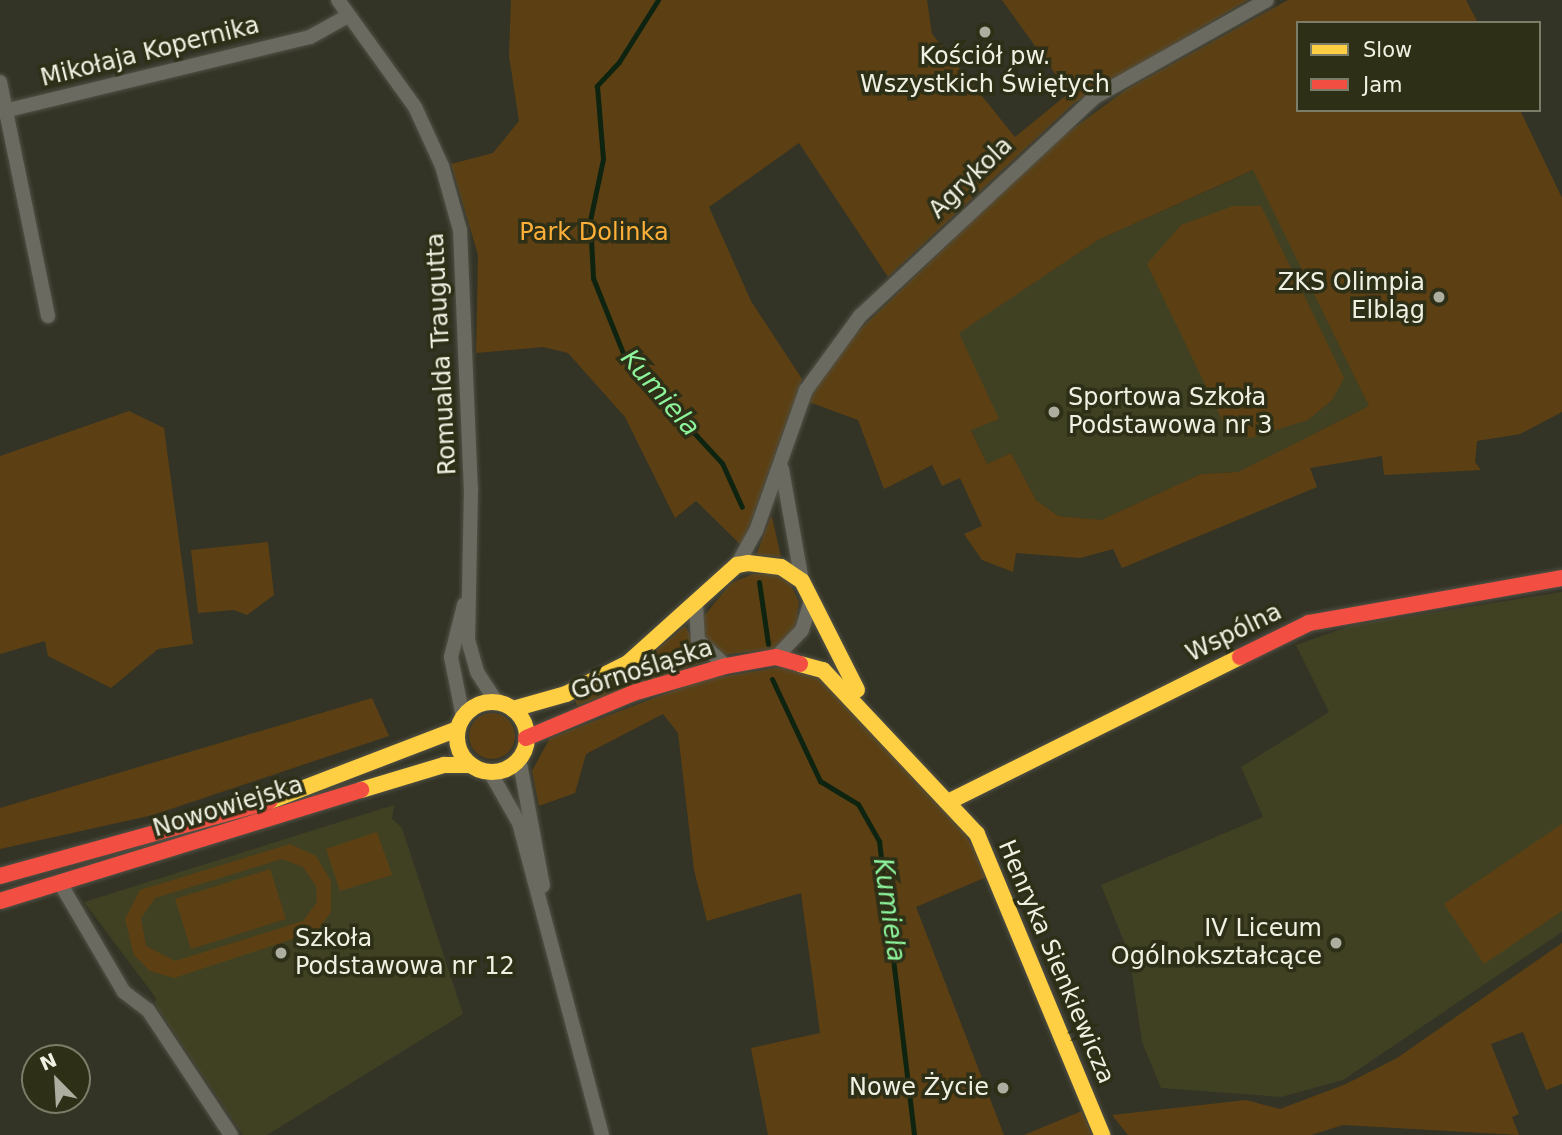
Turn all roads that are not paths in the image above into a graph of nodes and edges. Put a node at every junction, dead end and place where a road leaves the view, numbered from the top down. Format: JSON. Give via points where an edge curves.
{"nodes":[{"id":1,"x":338,"y":0,"type":"edge"},
{"id":2,"x":1267,"y":0,"type":"edge"},
{"id":3,"x":348,"y":16,"type":"junction"},
{"id":4,"x":0,"y":82,"type":"edge"},
{"id":5,"x":3,"y":111,"type":"edge"},
{"id":6,"x":48,"y":316,"type":"dead end"},
{"id":7,"x":781,"y":462,"type":"junction"},
{"id":8,"x":737,"y":565,"type":"junction"},
{"id":9,"x":1562,"y":578,"type":"edge"},
{"id":10,"x":802,"y":581,"type":"junction"},
{"id":11,"x":468,"y":594,"type":"junction"},
{"id":12,"x":811,"y":601,"type":"junction"},
{"id":13,"x":696,"y":604,"type":"junction"},
{"id":14,"x":776,"y":657,"type":"junction"},
{"id":15,"x":726,"y":667,"type":"junction"},
{"id":16,"x":496,"y":701,"type":"junction"},
{"id":17,"x":513,"y":709,"type":"junction"},
{"id":18,"x":875,"y":719,"type":"junction"},
{"id":19,"x":460,"y":723,"type":"junction"},
{"id":20,"x":526,"y":738,"type":"junction"},
{"id":21,"x":519,"y":758,"type":"junction"},
{"id":22,"x":471,"y":765,"type":"junction"},
{"id":23,"x":490,"y":772,"type":"junction"},
{"id":24,"x":950,"y":801,"type":"junction"},
{"id":25,"x":0,"y":876,"type":"edge"},
{"id":26,"x":60,"y":883,"type":"junction"},
{"id":27,"x":0,"y":901,"type":"edge"},
{"id":28,"x":546,"y":915,"type":"junction"},
{"id":29,"x":231,"y":1135,"type":"edge"},
{"id":30,"x":602,"y":1135,"type":"edge"},
{"id":31,"x":1102,"y":1135,"type":"edge"}],
"edges":[{"from":1,"to":3,"type":"street","name":"Romualda Traugutta"},
{"from":2,"to":7,"type":"street","name":"Agrykola","via":[[1102,92],[1027,156],[834,346],[806,390]]},
{"from":3,"to":5,"type":"street","name":"Mikołaja Kopernika","via":[[310,37]]},
{"from":3,"to":11,"type":"street","name":"Romualda Traugutta","via":[[415,107],[442,166],[460,230],[471,471]]},
{"from":4,"to":5,"type":"street"},
{"from":5,"to":6,"type":"street"},
{"from":7,"to":8,"type":"street","name":"Agrykola"},
{"from":7,"to":10,"type":"street","name":"Agrykola"},
{"from":8,"to":10,"type":"street","via":[[771,564]]},
{"from":8,"to":13,"type":"street","name":"Górnośląska"},
{"from":9,"to":24,"type":"street","name":"Wspólna","via":[[1309,623]]},
{"from":10,"to":12,"type":"street"},
{"from":11,"to":16,"type":"street","name":"Romualda Traugutta","via":[[470,653]]},
{"from":11,"to":19,"type":"street","name":"Romualda Traugutta","via":[[451,657]]},
{"from":12,"to":14,"type":"street","via":[[802,630]]},
{"from":12,"to":18,"type":"street","name":"Henryka Sienkiewicza"},
{"from":13,"to":15,"type":"street","via":[[698,640]]},
{"from":13,"to":17,"type":"street","name":"Górnośląska","via":[[651,646],[604,677]]},
{"from":14,"to":15,"type":"street","name":"Górnośląska"},
{"from":14,"to":18,"type":"street","name":"Henryka Sienkiewicza","via":[[824,670]]},
{"from":15,"to":20,"type":"street","name":"Górnośląska","via":[[633,693]]},
{"from":16,"to":17,"type":"street"},
{"from":16,"to":19,"type":"street"},
{"from":17,"to":20,"type":"street"},
{"from":18,"to":24,"type":"street","name":"Henryka Sienkiewicza"},
{"from":19,"to":22,"type":"street"},
{"from":19,"to":25,"type":"street","name":"Nowowiejska","via":[[270,801]]},
{"from":20,"to":21,"type":"street"},
{"from":21,"to":23,"type":"street"},
{"from":21,"to":28,"type":"street","via":[[540,853]]},
{"from":22,"to":23,"type":"street"},
{"from":22,"to":26,"type":"street","name":"Nowowiejska","via":[[444,765]]},
{"from":23,"to":28,"type":"street","via":[[516,814]]},
{"from":24,"to":31,"type":"street","name":"Henryka Sienkiewicza","via":[[1003,885]]},
{"from":26,"to":27,"type":"street","name":"Nowowiejska"},
{"from":26,"to":29,"type":"street","via":[[124,992],[148,1010]]},
{"from":28,"to":30,"type":"street"}]}
